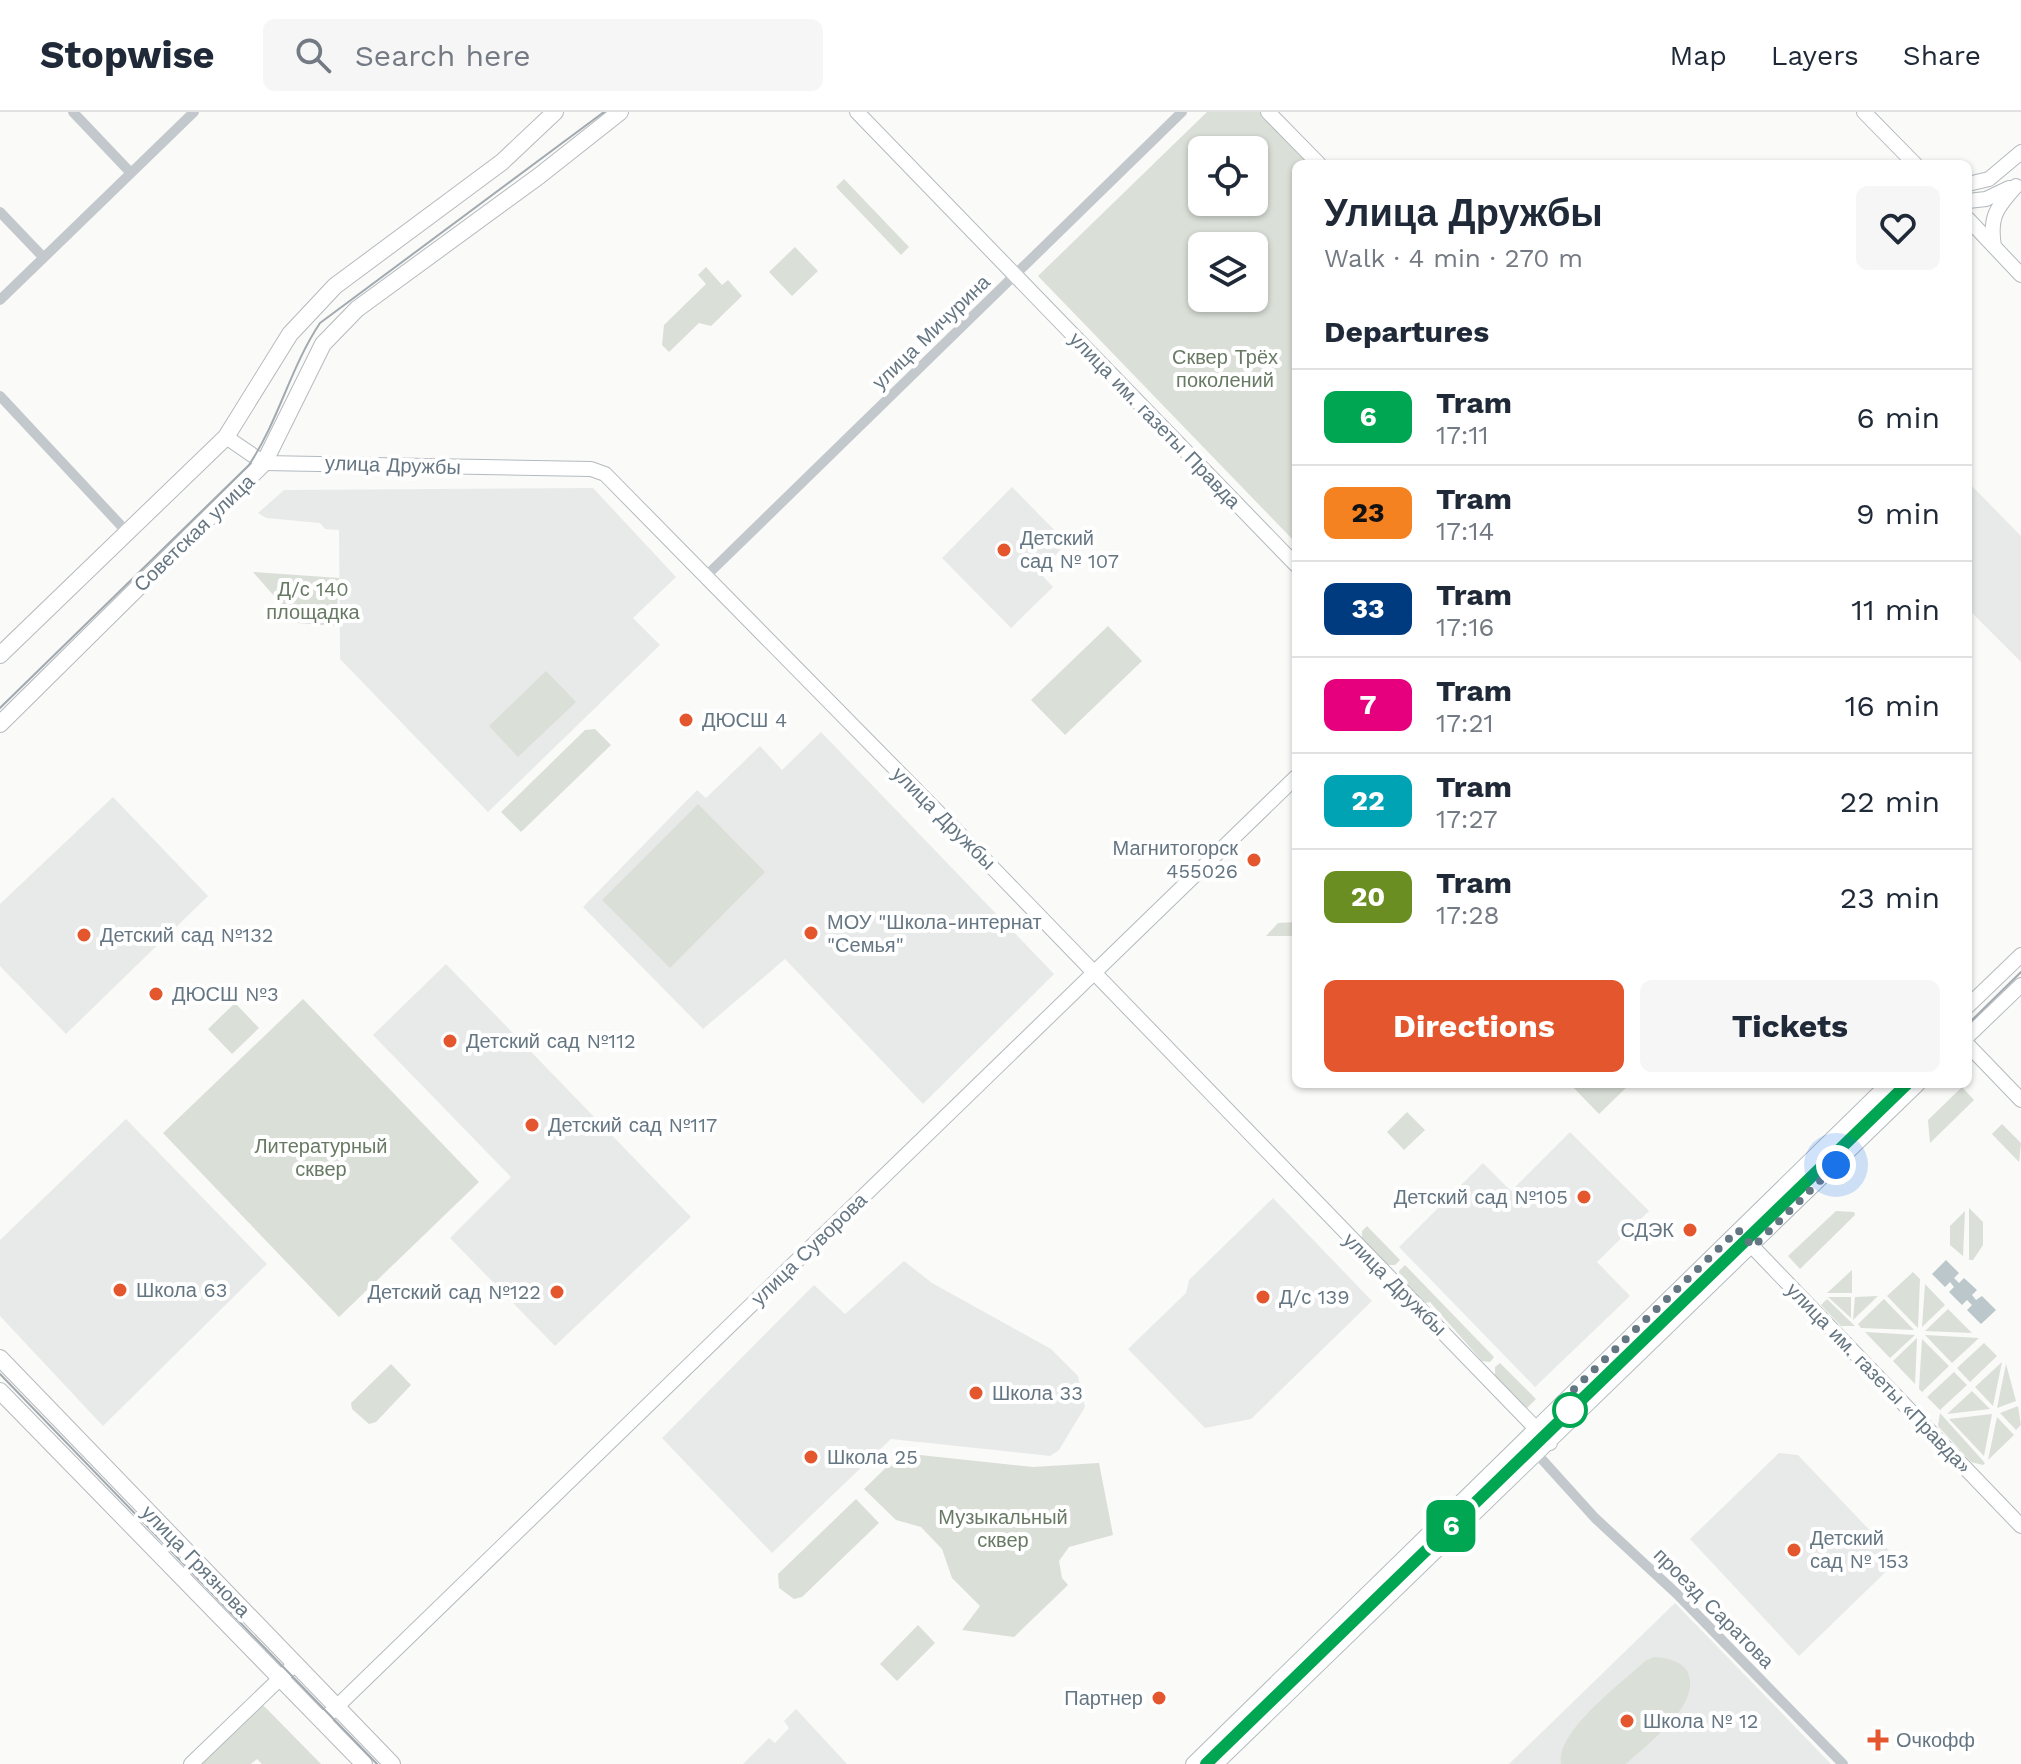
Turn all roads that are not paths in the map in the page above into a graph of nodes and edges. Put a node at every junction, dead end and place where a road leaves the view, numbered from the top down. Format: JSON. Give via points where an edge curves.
{"nodes":[{"id":1,"x":73,"y":112,"type":"edge"},
{"id":2,"x":194,"y":112,"type":"edge"},
{"id":3,"x":555,"y":112,"type":"edge"},
{"id":4,"x":620,"y":112,"type":"edge"},
{"id":5,"x":857,"y":112,"type":"edge"},
{"id":6,"x":1182,"y":112,"type":"edge"},
{"id":7,"x":1268,"y":112,"type":"edge"},
{"id":8,"x":1864,"y":112,"type":"edge"},
{"id":9,"x":1895,"y":143,"type":"junction"},
{"id":10,"x":2021,"y":152,"type":"edge"},
{"id":11,"x":1315,"y":160,"type":"edge"},
{"id":12,"x":1897,"y":160,"type":"edge"},
{"id":13,"x":1911,"y":160,"type":"edge"},
{"id":14,"x":130,"y":172,"type":"junction"},
{"id":15,"x":1972,"y":183,"type":"edge"},
{"id":16,"x":2018,"y":183,"type":"edge"},
{"id":17,"x":1972,"y":201,"type":"edge"},
{"id":18,"x":0,"y":212,"type":"edge"},
{"id":19,"x":1972,"y":223,"type":"edge"},
{"id":20,"x":1994,"y":246,"type":"junction"},
{"id":21,"x":43,"y":257,"type":"junction"},
{"id":22,"x":2021,"y":275,"type":"edge"},
{"id":23,"x":1014,"y":276,"type":"junction"},
{"id":24,"x":0,"y":300,"type":"edge"},
{"id":25,"x":0,"y":396,"type":"edge"},
{"id":26,"x":226,"y":437,"type":"junction"},
{"id":27,"x":264,"y":463,"type":"junction"},
{"id":28,"x":127,"y":532,"type":"junction"},
{"id":29,"x":1292,"y":561,"type":"edge"},
{"id":30,"x":705,"y":577,"type":"junction"},
{"id":31,"x":0,"y":655,"type":"edge"},
{"id":32,"x":0,"y":724,"type":"edge"},
{"id":33,"x":1292,"y":781,"type":"edge"},
{"id":34,"x":2021,"y":955,"type":"edge"},
{"id":35,"x":1095,"y":972,"type":"junction"},
{"id":36,"x":2021,"y":985,"type":"edge"},
{"id":37,"x":1972,"y":1002,"type":"edge"},
{"id":38,"x":1972,"y":1032,"type":"edge"},
{"id":39,"x":1972,"y":1049,"type":"edge"},
{"id":40,"x":1884,"y":1088,"type":"edge"},
{"id":41,"x":1914,"y":1088,"type":"edge"},
{"id":42,"x":2021,"y":1100,"type":"edge"},
{"id":43,"x":1738,"y":1230,"type":"junction"},
{"id":44,"x":1753,"y":1247,"type":"junction"},
{"id":45,"x":0,"y":1358,"type":"edge"},
{"id":46,"x":0,"y":1391,"type":"edge"},
{"id":47,"x":1535,"y":1427,"type":"junction"},
{"id":48,"x":1522,"y":1440,"type":"junction"},
{"id":49,"x":1550,"y":1443,"type":"junction"},
{"id":50,"x":1538,"y":1455,"type":"junction"},
{"id":51,"x":2021,"y":1526,"type":"edge"},
{"id":52,"x":295,"y":1664,"type":"junction"},
{"id":53,"x":280,"y":1678,"type":"junction"},
{"id":54,"x":336,"y":1706,"type":"junction"},
{"id":55,"x":322,"y":1721,"type":"junction"},
{"id":56,"x":191,"y":1764,"type":"edge"},
{"id":57,"x":364,"y":1764,"type":"edge"},
{"id":58,"x":392,"y":1764,"type":"edge"},
{"id":59,"x":1193,"y":1764,"type":"edge"},
{"id":60,"x":1216,"y":1764,"type":"edge"},
{"id":61,"x":1843,"y":1764,"type":"edge"}],
"edges":[{"from":1,"to":14,"type":"street"},
{"from":2,"to":14,"type":"street"},
{"from":3,"to":26,"type":"main road","via":[[502,162],[335,286],[290,334]]},
{"from":4,"to":27,"type":"main road","name":"Советская улица","via":[[357,309],[323,344]]},
{"from":5,"to":23,"type":"main road"},
{"from":6,"to":23,"type":"street","name":"улица Мичурина"},
{"from":7,"to":11,"type":"main road"},
{"from":8,"to":9,"type":"main road"},
{"from":9,"to":12,"type":"main road"},
{"from":9,"to":13,"type":"main road"},
{"from":10,"to":15,"type":"main road","via":[[1989,179]]},
{"from":14,"to":21,"type":"street"},
{"from":16,"to":17,"type":"main road"},
{"from":16,"to":20,"type":"main road","via":[[1994,211]]},
{"from":18,"to":21,"type":"street"},
{"from":19,"to":20,"type":"main road"},
{"from":20,"to":22,"type":"main road"},
{"from":21,"to":24,"type":"street"},
{"from":23,"to":29,"type":"main road","name":"улица им. газеты Правда"},
{"from":23,"to":30,"type":"street","name":"улица Мичурина"},
{"from":25,"to":28,"type":"street"},
{"from":26,"to":27,"type":"main road"},
{"from":26,"to":28,"type":"main road"},
{"from":27,"to":30,"type":"main road","name":"улица Дружбы","via":[[591,469],[618,486]]},
{"from":27,"to":32,"type":"main road","name":"Советская улица"},
{"from":28,"to":31,"type":"main road"},
{"from":30,"to":35,"type":"main road","name":"улица Дружбы"},
{"from":33,"to":35,"type":"main road","name":"улица Суворова"},
{"from":34,"to":37,"type":"main road"},
{"from":35,"to":47,"type":"main road","name":"улица Дружбы"},
{"from":35,"to":54,"type":"main road","name":"улица Суворова"},
{"from":36,"to":38,"type":"main road"},
{"from":39,"to":42,"type":"main road"},
{"from":40,"to":43,"type":"main road"},
{"from":41,"to":44,"type":"main road"},
{"from":43,"to":44,"type":"main road","name":"улица им. газеты «Правда»"},
{"from":43,"to":47,"type":"main road"},
{"from":44,"to":49,"type":"main road"},
{"from":44,"to":51,"type":"main road","name":"улица им. газеты «Правда»"},
{"from":45,"to":52,"type":"main road","name":"улица Грязнова"},
{"from":46,"to":53,"type":"main road","name":"улица Грязнова"},
{"from":47,"to":48,"type":"main road"},
{"from":47,"to":49,"type":"main road","name":"улица Дружбы"},
{"from":48,"to":50,"type":"main road"},
{"from":48,"to":59,"type":"main road"},
{"from":49,"to":50,"type":"main road"},
{"from":50,"to":60,"type":"main road"},
{"from":50,"to":61,"type":"street","name":"проезд Саратова"},
{"from":52,"to":53,"type":"main road"},
{"from":52,"to":54,"type":"main road","name":"улица Грязнова"},
{"from":53,"to":55,"type":"main road","name":"улица Грязнова"},
{"from":53,"to":56,"type":"main road"},
{"from":54,"to":55,"type":"main road","name":"улица Суворова"},
{"from":54,"to":58,"type":"main road","name":"улица Грязнова"},
{"from":55,"to":57,"type":"main road","name":"улица Грязнова"}]}
